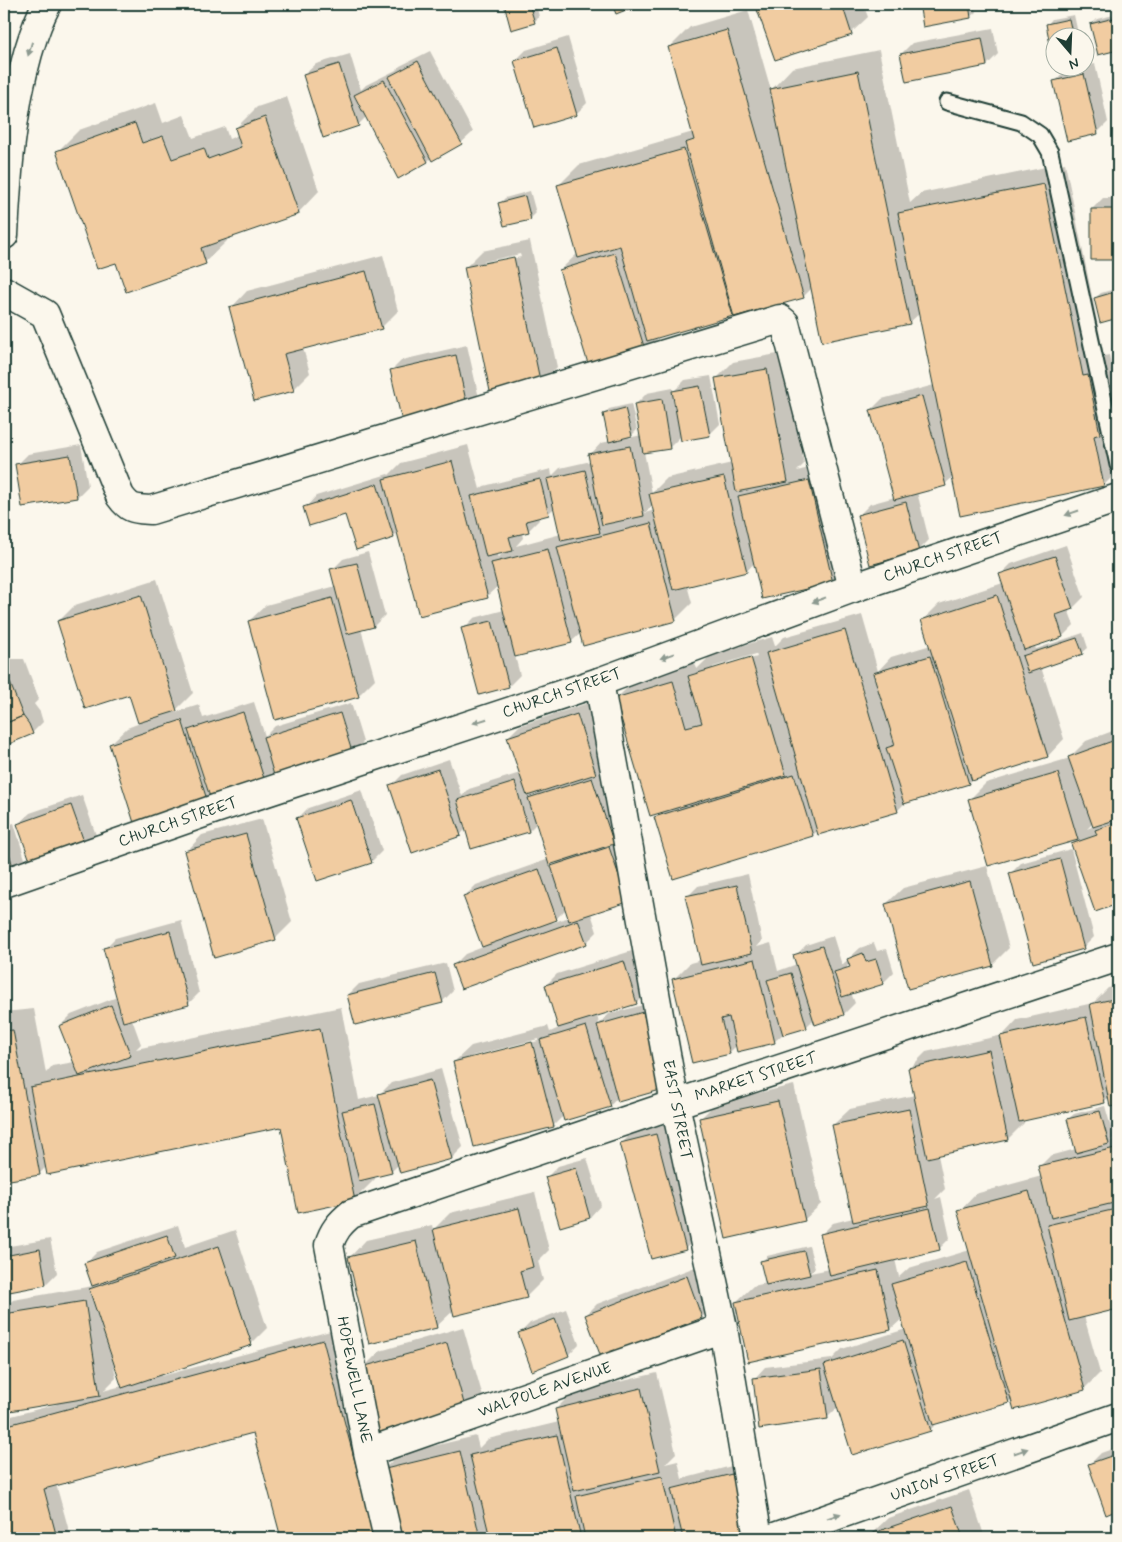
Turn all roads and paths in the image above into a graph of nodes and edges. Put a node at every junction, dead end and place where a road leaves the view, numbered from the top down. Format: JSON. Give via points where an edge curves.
{"nodes":[{"id":1,"x":47,"y":4,"type":"edge"},
{"id":2,"x":947,"y":102,"type":"dead end"},
{"id":3,"x":6,"y":154,"type":"edge"},
{"id":4,"x":4,"y":235,"type":"edge"},
{"id":5,"x":4,"y":291,"type":"edge"},
{"id":6,"x":1118,"y":465,"type":"edge"},
{"id":7,"x":1118,"y":498,"type":"edge"},
{"id":8,"x":853,"y":588,"type":"junction"},
{"id":9,"x":598,"y":682,"type":"junction"},
{"id":10,"x":4,"y":883,"type":"edge"},
{"id":11,"x":1118,"y":957,"type":"edge"},
{"id":12,"x":675,"y":1104,"type":"junction"},
{"id":13,"x":339,"y":1224,"type":"joint"},
{"id":14,"x":723,"y":1328,"type":"junction"},
{"id":15,"x":1118,"y":1417,"type":"edge"},
{"id":16,"x":368,"y":1452,"type":"junction"},
{"id":17,"x":388,"y":1538,"type":"edge"},
{"id":18,"x":758,"y":1538,"type":"edge"},
{"id":19,"x":772,"y":1538,"type":"edge"}],
"edges":[{"from":1,"to":3,"type":"street","one_way":true,"via":[[38,18],[20,81]]},
{"from":2,"to":6,"type":"lane","via":[[1021,122],[1040,135],[1050,152]]},
{"from":3,"to":4,"type":"street"},
{"from":5,"to":8,"type":"street","via":[[45,314],[120,496],[127,506],[138,510],[151,510],[780,319],[785,323]]},
{"from":7,"to":8,"type":"street","name":"CHURCH STREET","one_way":true},
{"from":8,"to":9,"type":"street","name":"CHURCH STREET","one_way":true},
{"from":9,"to":10,"type":"street","name":"CHURCH STREET","one_way":true,"via":[[206,812]]},
{"from":9,"to":12,"type":"street","name":"EAST STREET"},
{"from":11,"to":12,"type":"street","name":"MARKET STREET"},
{"from":12,"to":13,"type":"street","name":"MARKET STREET","via":[[351,1214]]},
{"from":12,"to":14,"type":"street","name":"EAST STREET"},
{"from":13,"to":16,"type":"street","name":"HOPEWELL LANE","via":[[329,1245]]},
{"from":14,"to":16,"type":"street","name":"WALPOLE AVENUE"},
{"from":14,"to":18,"type":"street","name":"EAST STREET"},
{"from":19,"to":15,"type":"street","name":"UNION STREET","one_way":true},
{"from":16,"to":17,"type":"street","name":"HOPEWELL LANE"}]}
